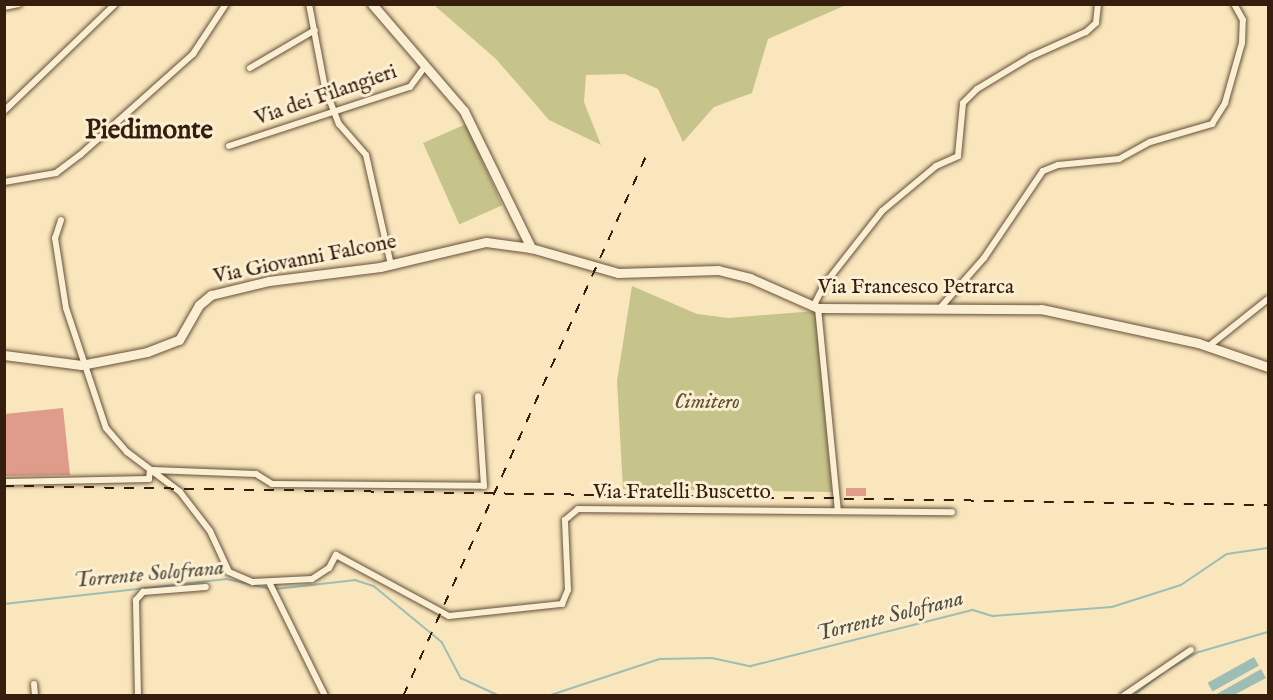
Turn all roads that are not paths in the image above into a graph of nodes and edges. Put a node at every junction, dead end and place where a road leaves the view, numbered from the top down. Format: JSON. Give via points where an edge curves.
{"nodes":[{"id":1,"x":19,"y":4,"type":"edge"},
{"id":2,"x":115,"y":4,"type":"edge"},
{"id":3,"x":226,"y":4,"type":"edge"},
{"id":4,"x":309,"y":4,"type":"edge"},
{"id":5,"x":372,"y":4,"type":"edge"},
{"id":6,"x":1098,"y":4,"type":"edge"},
{"id":7,"x":1234,"y":4,"type":"edge"},
{"id":8,"x":4,"y":7,"type":"edge"},
{"id":9,"x":315,"y":30,"type":"junction"},
{"id":10,"x":426,"y":65,"type":"junction"},
{"id":11,"x":250,"y":68,"type":"dead end"},
{"id":12,"x":4,"y":111,"type":"edge"},
{"id":13,"x":333,"y":113,"type":"junction"},
{"id":14,"x":229,"y":146,"type":"dead end"},
{"id":15,"x":4,"y":182,"type":"edge"},
{"id":16,"x":61,"y":220,"type":"dead end"},
{"id":17,"x":516,"y":221,"type":"junction"},
{"id":18,"x":510,"y":243,"type":"junction"},
{"id":19,"x":531,"y":248,"type":"junction"},
{"id":20,"x":391,"y":264,"type":"junction"},
{"id":21,"x":1269,"y":299,"type":"edge"},
{"id":22,"x":816,"y":308,"type":"junction"},
{"id":23,"x":940,"y":308,"type":"junction"},
{"id":24,"x":1209,"y":346,"type":"junction"},
{"id":25,"x":4,"y":355,"type":"edge"},
{"id":26,"x":81,"y":365,"type":"junction"},
{"id":27,"x":1269,"y":367,"type":"edge"},
{"id":28,"x":478,"y":396,"type":"dead end"},
{"id":29,"x":150,"y":470,"type":"junction"},
{"id":30,"x":4,"y":482,"type":"edge"},
{"id":31,"x":838,"y":511,"type":"junction"},
{"id":32,"x":952,"y":512,"type":"dead end"},
{"id":33,"x":206,"y":587,"type":"dead end"},
{"id":34,"x":271,"y":588,"type":"junction"},
{"id":35,"x":1191,"y":650,"type":"dead end"},
{"id":36,"x":34,"y":684,"type":"dead end"},
{"id":37,"x":35,"y":696,"type":"edge"},
{"id":38,"x":138,"y":696,"type":"edge"},
{"id":39,"x":325,"y":696,"type":"edge"},
{"id":40,"x":1122,"y":696,"type":"edge"}],
"edges":[{"from":1,"to":8,"type":"street"},
{"from":2,"to":12,"type":"street"},
{"from":3,"to":15,"type":"street","via":[[193,54],[56,173]]},
{"from":4,"to":9,"type":"street"},
{"from":5,"to":10,"type":"main road"},
{"from":6,"to":22,"type":"street","via":[[1096,23],[1086,32],[1030,57],[977,89],[963,103],[958,156],[936,166],[882,211],[824,285]]},
{"from":7,"to":23,"type":"street","via":[[1243,20],[1242,43],[1225,103],[1212,124],[1150,142],[1119,159],[1058,165],[1043,171],[984,258]]},
{"from":9,"to":11,"type":"street"},
{"from":9,"to":13,"type":"street"},
{"from":10,"to":13,"type":"street","name":"Via dei Filangieri","via":[[410,87]]},
{"from":10,"to":17,"type":"main road","via":[[464,111]]},
{"from":13,"to":14,"type":"street","name":"Via dei Filangieri"},
{"from":13,"to":20,"type":"street","via":[[366,155]]},
{"from":16,"to":26,"type":"street","name":"Via Fratelli Buscetto","via":[[55,238],[66,308]]},
{"from":17,"to":18,"type":"main road"},
{"from":17,"to":19,"type":"main road"},
{"from":18,"to":19,"type":"main road","name":"Via Giovanni Falcone"},
{"from":18,"to":20,"type":"main road","name":"Via Giovanni Falcone","via":[[463,244]]},
{"from":19,"to":22,"type":"main road","name":"Via Francesco Petrarca","via":[[618,273],[682,268],[734,273]]},
{"from":20,"to":26,"type":"main road","name":"Via Giovanni Falcone","via":[[327,277],[269,281],[211,295],[199,305],[185,333],[173,344]]},
{"from":21,"to":24,"type":"street"},
{"from":22,"to":23,"type":"main road","name":"Via Francesco Petrarca"},
{"from":22,"to":31,"type":"street"},
{"from":23,"to":24,"type":"main road","name":"Via Francesco Petrarca","via":[[1030,307]]},
{"from":24,"to":27,"type":"main road","name":"Via Francesco Petrarca"},
{"from":25,"to":26,"type":"main road","name":"Via Giovanni Falcone"},
{"from":26,"to":29,"type":"street","name":"Via Fratelli Buscetto","via":[[106,428]]},
{"from":28,"to":29,"type":"street","via":[[484,486],[272,484],[256,474]]},
{"from":29,"to":30,"type":"street","via":[[149,479]]},
{"from":29,"to":34,"type":"street","name":"Via Fratelli Buscetto","via":[[180,492],[210,531],[229,572]]},
{"from":31,"to":32,"type":"street","name":"Via Fratelli Buscetto"},
{"from":31,"to":34,"type":"street","name":"Via Fratelli Buscetto","via":[[578,510],[565,520],[568,590],[562,604],[449,616],[336,555],[329,568],[312,579]]},
{"from":33,"to":38,"type":"street","via":[[142,592],[136,600]]},
{"from":34,"to":39,"type":"street"},
{"from":35,"to":40,"type":"street"},
{"from":36,"to":37,"type":"street"}]}
